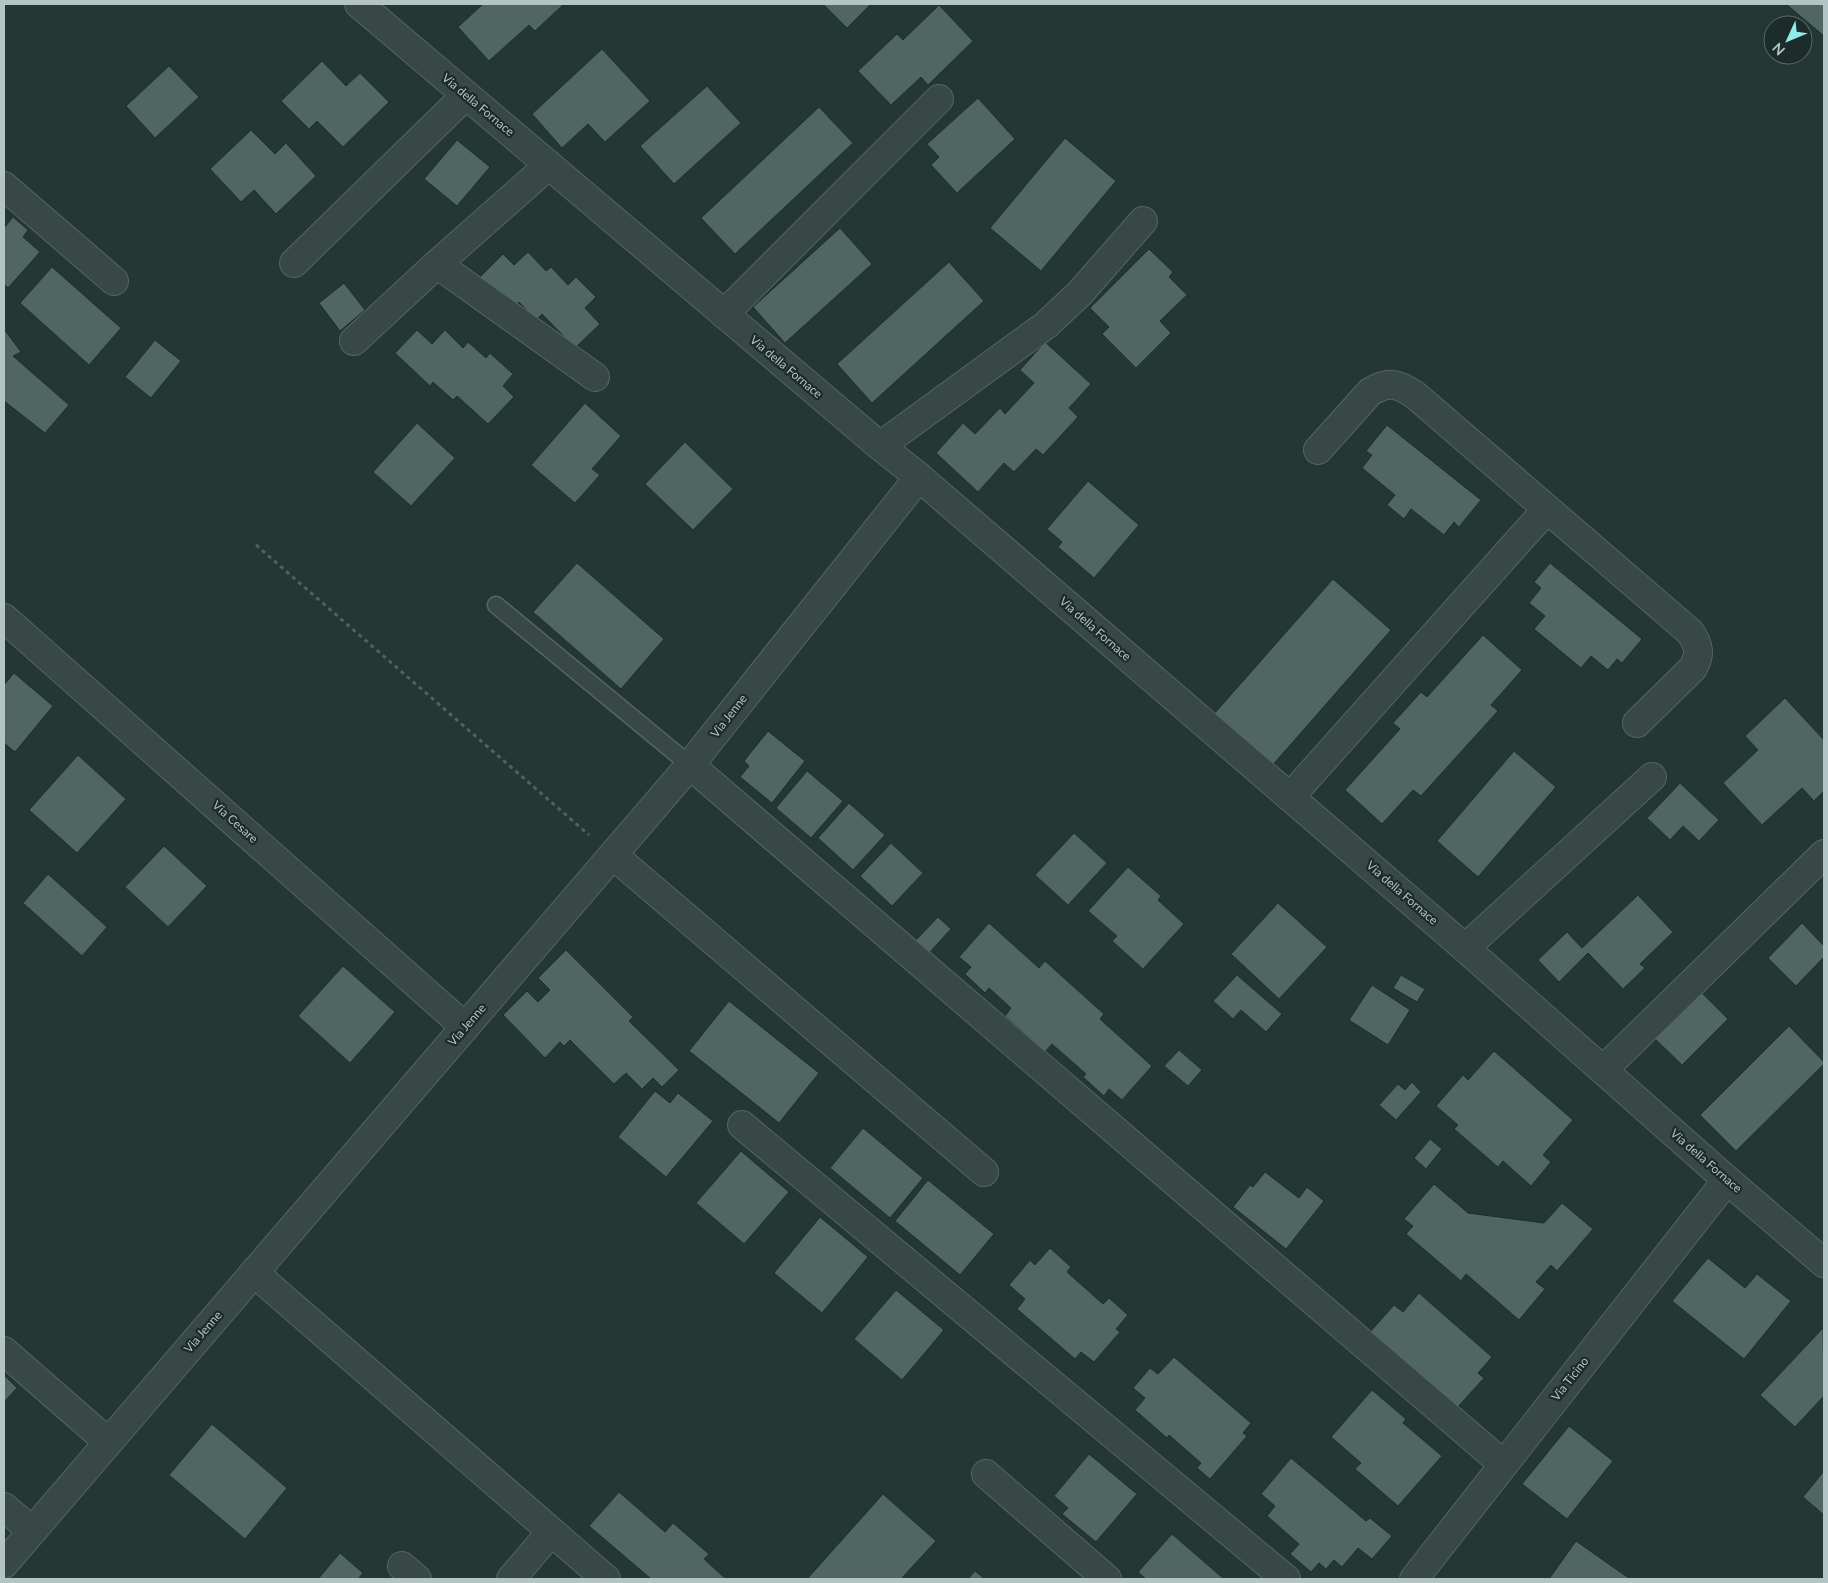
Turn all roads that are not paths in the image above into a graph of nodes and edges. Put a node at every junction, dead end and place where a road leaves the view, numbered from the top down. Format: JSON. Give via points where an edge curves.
{"nodes":[{"id":1,"x":359,"y":4,"type":"edge"},
{"id":2,"x":466,"y":95,"type":"junction"},
{"id":3,"x":939,"y":99,"type":"dead end"},
{"id":4,"x":549,"y":165,"type":"junction"},
{"id":5,"x":4,"y":186,"type":"edge"},
{"id":6,"x":1143,"y":220,"type":"dead end"},
{"id":7,"x":294,"y":263,"type":"dead end"},
{"id":8,"x":437,"y":264,"type":"junction"},
{"id":9,"x":114,"y":281,"type":"dead end"},
{"id":10,"x":724,"y":314,"type":"junction"},
{"id":11,"x":354,"y":341,"type":"dead end"},
{"id":12,"x":595,"y":377,"type":"dead end"},
{"id":13,"x":880,"y":446,"type":"junction"},
{"id":14,"x":1318,"y":450,"type":"dead end"},
{"id":15,"x":919,"y":477,"type":"junction"},
{"id":16,"x":1547,"y":509,"type":"junction"},
{"id":17,"x":496,"y":605,"type":"dead end"},
{"id":18,"x":4,"y":618,"type":"edge"},
{"id":19,"x":1637,"y":723,"type":"dead end"},
{"id":20,"x":690,"y":765,"type":"junction"},
{"id":21,"x":1652,"y":776,"type":"dead end"},
{"id":22,"x":1290,"y":797,"type":"junction"},
{"id":23,"x":1824,"y":854,"type":"edge"},
{"id":24,"x":612,"y":855,"type":"junction"},
{"id":25,"x":1465,"y":948,"type":"junction"},
{"id":26,"x":465,"y":1027,"type":"junction"},
{"id":27,"x":1603,"y":1070,"type":"junction"},
{"id":28,"x":742,"y":1125,"type":"dead end"},
{"id":29,"x":984,"y":1172,"type":"dead end"},
{"id":30,"x":1727,"y":1180,"type":"junction"},
{"id":31,"x":1824,"y":1263,"type":"edge"},
{"id":32,"x":255,"y":1271,"type":"junction"},
{"id":33,"x":4,"y":1351,"type":"edge"},
{"id":34,"x":108,"y":1442,"type":"junction"},
{"id":35,"x":1504,"y":1464,"type":"junction"},
{"id":36,"x":986,"y":1474,"type":"dead end"},
{"id":37,"x":4,"y":1507,"type":"edge"},
{"id":38,"x":32,"y":1531,"type":"junction"},
{"id":39,"x":551,"y":1532,"type":"junction"},
{"id":40,"x":4,"y":1564,"type":"edge"},
{"id":41,"x":511,"y":1579,"type":"edge"},
{"id":42,"x":606,"y":1579,"type":"edge"},
{"id":43,"x":1108,"y":1579,"type":"edge"},
{"id":44,"x":1286,"y":1579,"type":"edge"},
{"id":45,"x":1414,"y":1579,"type":"edge"}],
"edges":[{"from":1,"to":2,"type":"street","name":"Via della Fornace"},
{"from":2,"to":4,"type":"street","name":"Via della Fornace"},
{"from":2,"to":7,"type":"street"},
{"from":3,"to":10,"type":"street"},
{"from":4,"to":8,"type":"street"},
{"from":4,"to":10,"type":"street","name":"Via della Fornace"},
{"from":5,"to":9,"type":"street"},
{"from":6,"to":13,"type":"street","via":[[1080,293],[1046,326]]},
{"from":8,"to":11,"type":"street"},
{"from":8,"to":12,"type":"street"},
{"from":10,"to":13,"type":"street","name":"Via della Fornace"},
{"from":13,"to":15,"type":"street","name":"Via della Fornace"},
{"from":14,"to":16,"type":"street","via":[[1370,392],[1380,386],[1399,385],[1415,395]]},
{"from":15,"to":20,"type":"street","name":"Via Jenne"},
{"from":15,"to":22,"type":"street","name":"Via della Fornace"},
{"from":16,"to":19,"type":"street","via":[[1683,625],[1696,642],[1699,650],[1693,668]]},
{"from":16,"to":22,"type":"street"},
{"from":17,"to":20,"type":"lane"},
{"from":18,"to":26,"type":"street","name":"Via Cesare"},
{"from":20,"to":24,"type":"street","name":"Via Jenne"},
{"from":20,"to":35,"type":"street"},
{"from":21,"to":25,"type":"street"},
{"from":22,"to":25,"type":"street","name":"Via della Fornace"},
{"from":23,"to":27,"type":"street"},
{"from":24,"to":26,"type":"street","name":"Via Jenne"},
{"from":24,"to":29,"type":"street"},
{"from":25,"to":27,"type":"street","name":"Via della Fornace"},
{"from":26,"to":32,"type":"street","name":"Via Jenne"},
{"from":27,"to":30,"type":"street","name":"Via della Fornace"},
{"from":28,"to":44,"type":"street"},
{"from":30,"to":31,"type":"street","name":"Via della Fornace"},
{"from":30,"to":35,"type":"street","name":"Via Ticino"},
{"from":32,"to":34,"type":"street","name":"Via Jenne"},
{"from":32,"to":39,"type":"street"},
{"from":33,"to":34,"type":"street"},
{"from":34,"to":38,"type":"street","name":"Via Jenne"},
{"from":35,"to":45,"type":"street","name":"Via Ticino"},
{"from":36,"to":43,"type":"street"},
{"from":37,"to":38,"type":"street"},
{"from":38,"to":40,"type":"street","name":"Via Jenne"},
{"from":39,"to":41,"type":"street"},
{"from":39,"to":42,"type":"street"}]}
